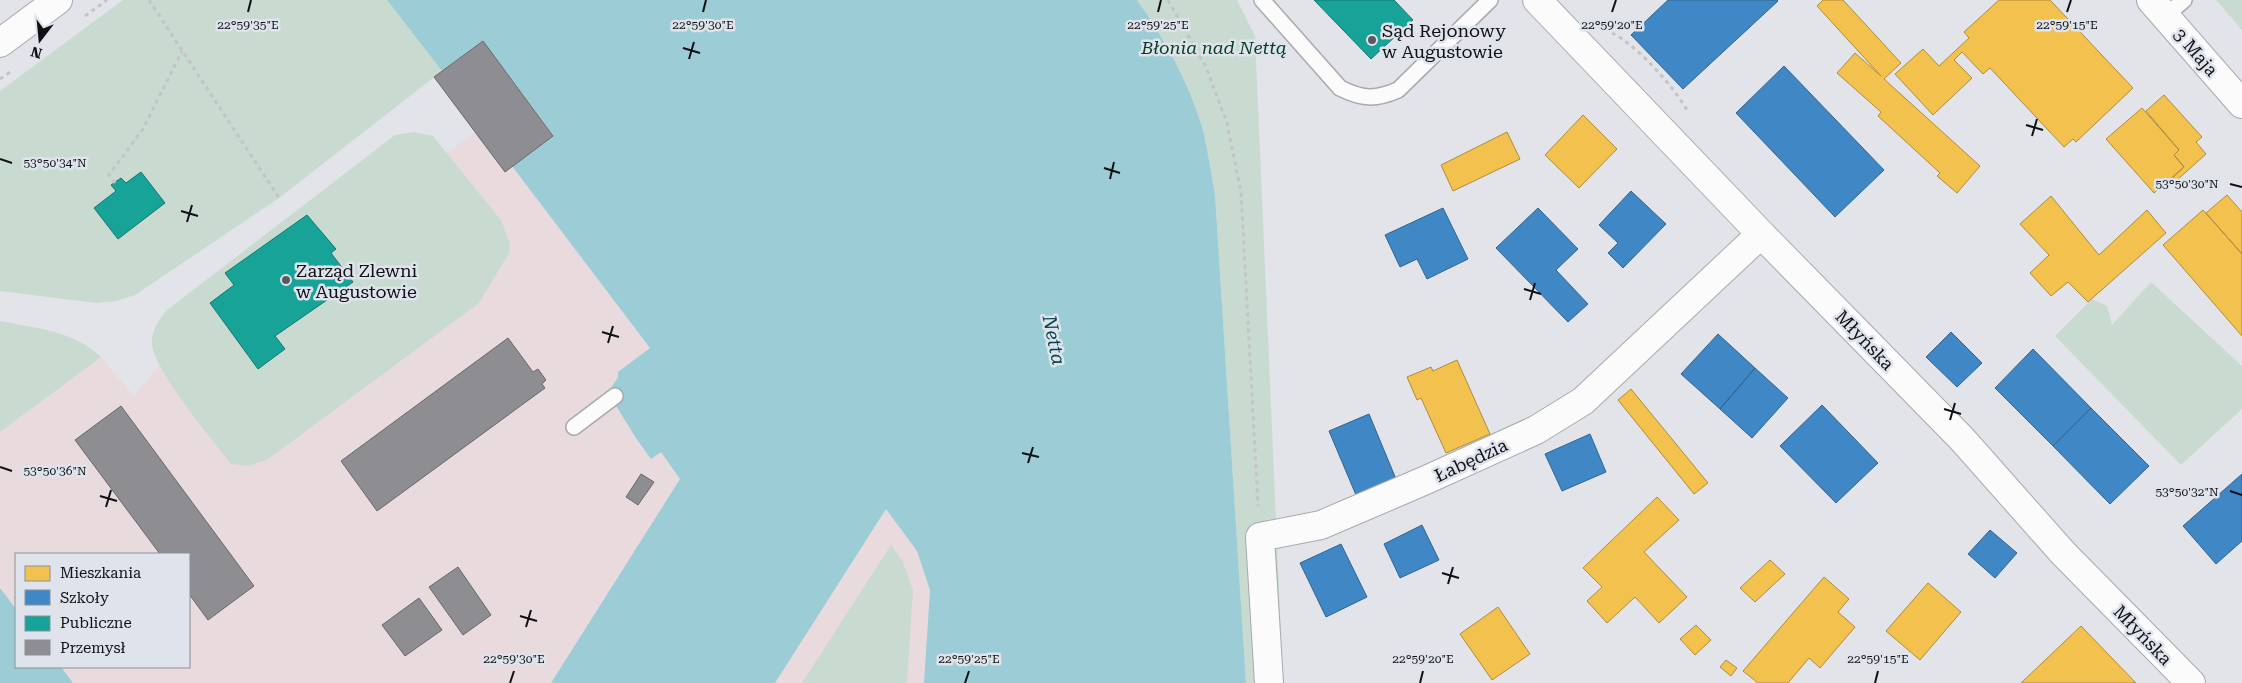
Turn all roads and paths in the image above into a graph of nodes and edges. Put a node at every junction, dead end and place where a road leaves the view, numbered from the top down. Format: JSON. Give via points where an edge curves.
{"nodes":[{"id":1,"x":58,"y":0,"type":"edge"},
{"id":2,"x":149,"y":0,"type":"edge"},
{"id":3,"x":1168,"y":0,"type":"edge"},
{"id":4,"x":1262,"y":0,"type":"edge"},
{"id":5,"x":1490,"y":0,"type":"edge"},
{"id":6,"x":1537,"y":0,"type":"edge"},
{"id":7,"x":2167,"y":5,"type":"edge"},
{"id":8,"x":0,"y":43,"type":"edge"},
{"id":9,"x":182,"y":50,"type":"junction"},
{"id":10,"x":2242,"y":104,"type":"edge"},
{"id":11,"x":115,"y":183,"type":"dead end"},
{"id":12,"x":280,"y":198,"type":"dead end"},
{"id":13,"x":1761,"y":234,"type":"junction"},
{"id":14,"x":615,"y":396,"type":"dead end"},
{"id":15,"x":574,"y":427,"type":"dead end"},
{"id":16,"x":1260,"y":538,"type":"junction"},
{"id":17,"x":1269,"y":683,"type":"edge"},
{"id":18,"x":2191,"y":683,"type":"edge"}],
"edges":[{"from":1,"to":8,"type":"street"},
{"from":2,"to":9,"type":"path"},
{"from":3,"to":16,"type":"path","via":[[1206,67],[1227,123],[1241,192]]},
{"from":4,"to":5,"type":"lane","via":[[1340,88],[1380,98],[1398,90]]},
{"from":6,"to":13,"type":"street","name":"Młyńska"},
{"from":7,"to":10,"type":"street","name":"3 Maja"},
{"from":9,"to":11,"type":"path","via":[[143,128],[109,175]]},
{"from":9,"to":12,"type":"path"},
{"from":13,"to":16,"type":"street","name":"Łabędzia","via":[[1583,402],[1536,430],[1320,525]]},
{"from":13,"to":18,"type":"street","name":"Młyńska","via":[[1962,439],[2063,553]]},
{"from":14,"to":15,"type":"lane"},
{"from":16,"to":17,"type":"street"}]}
